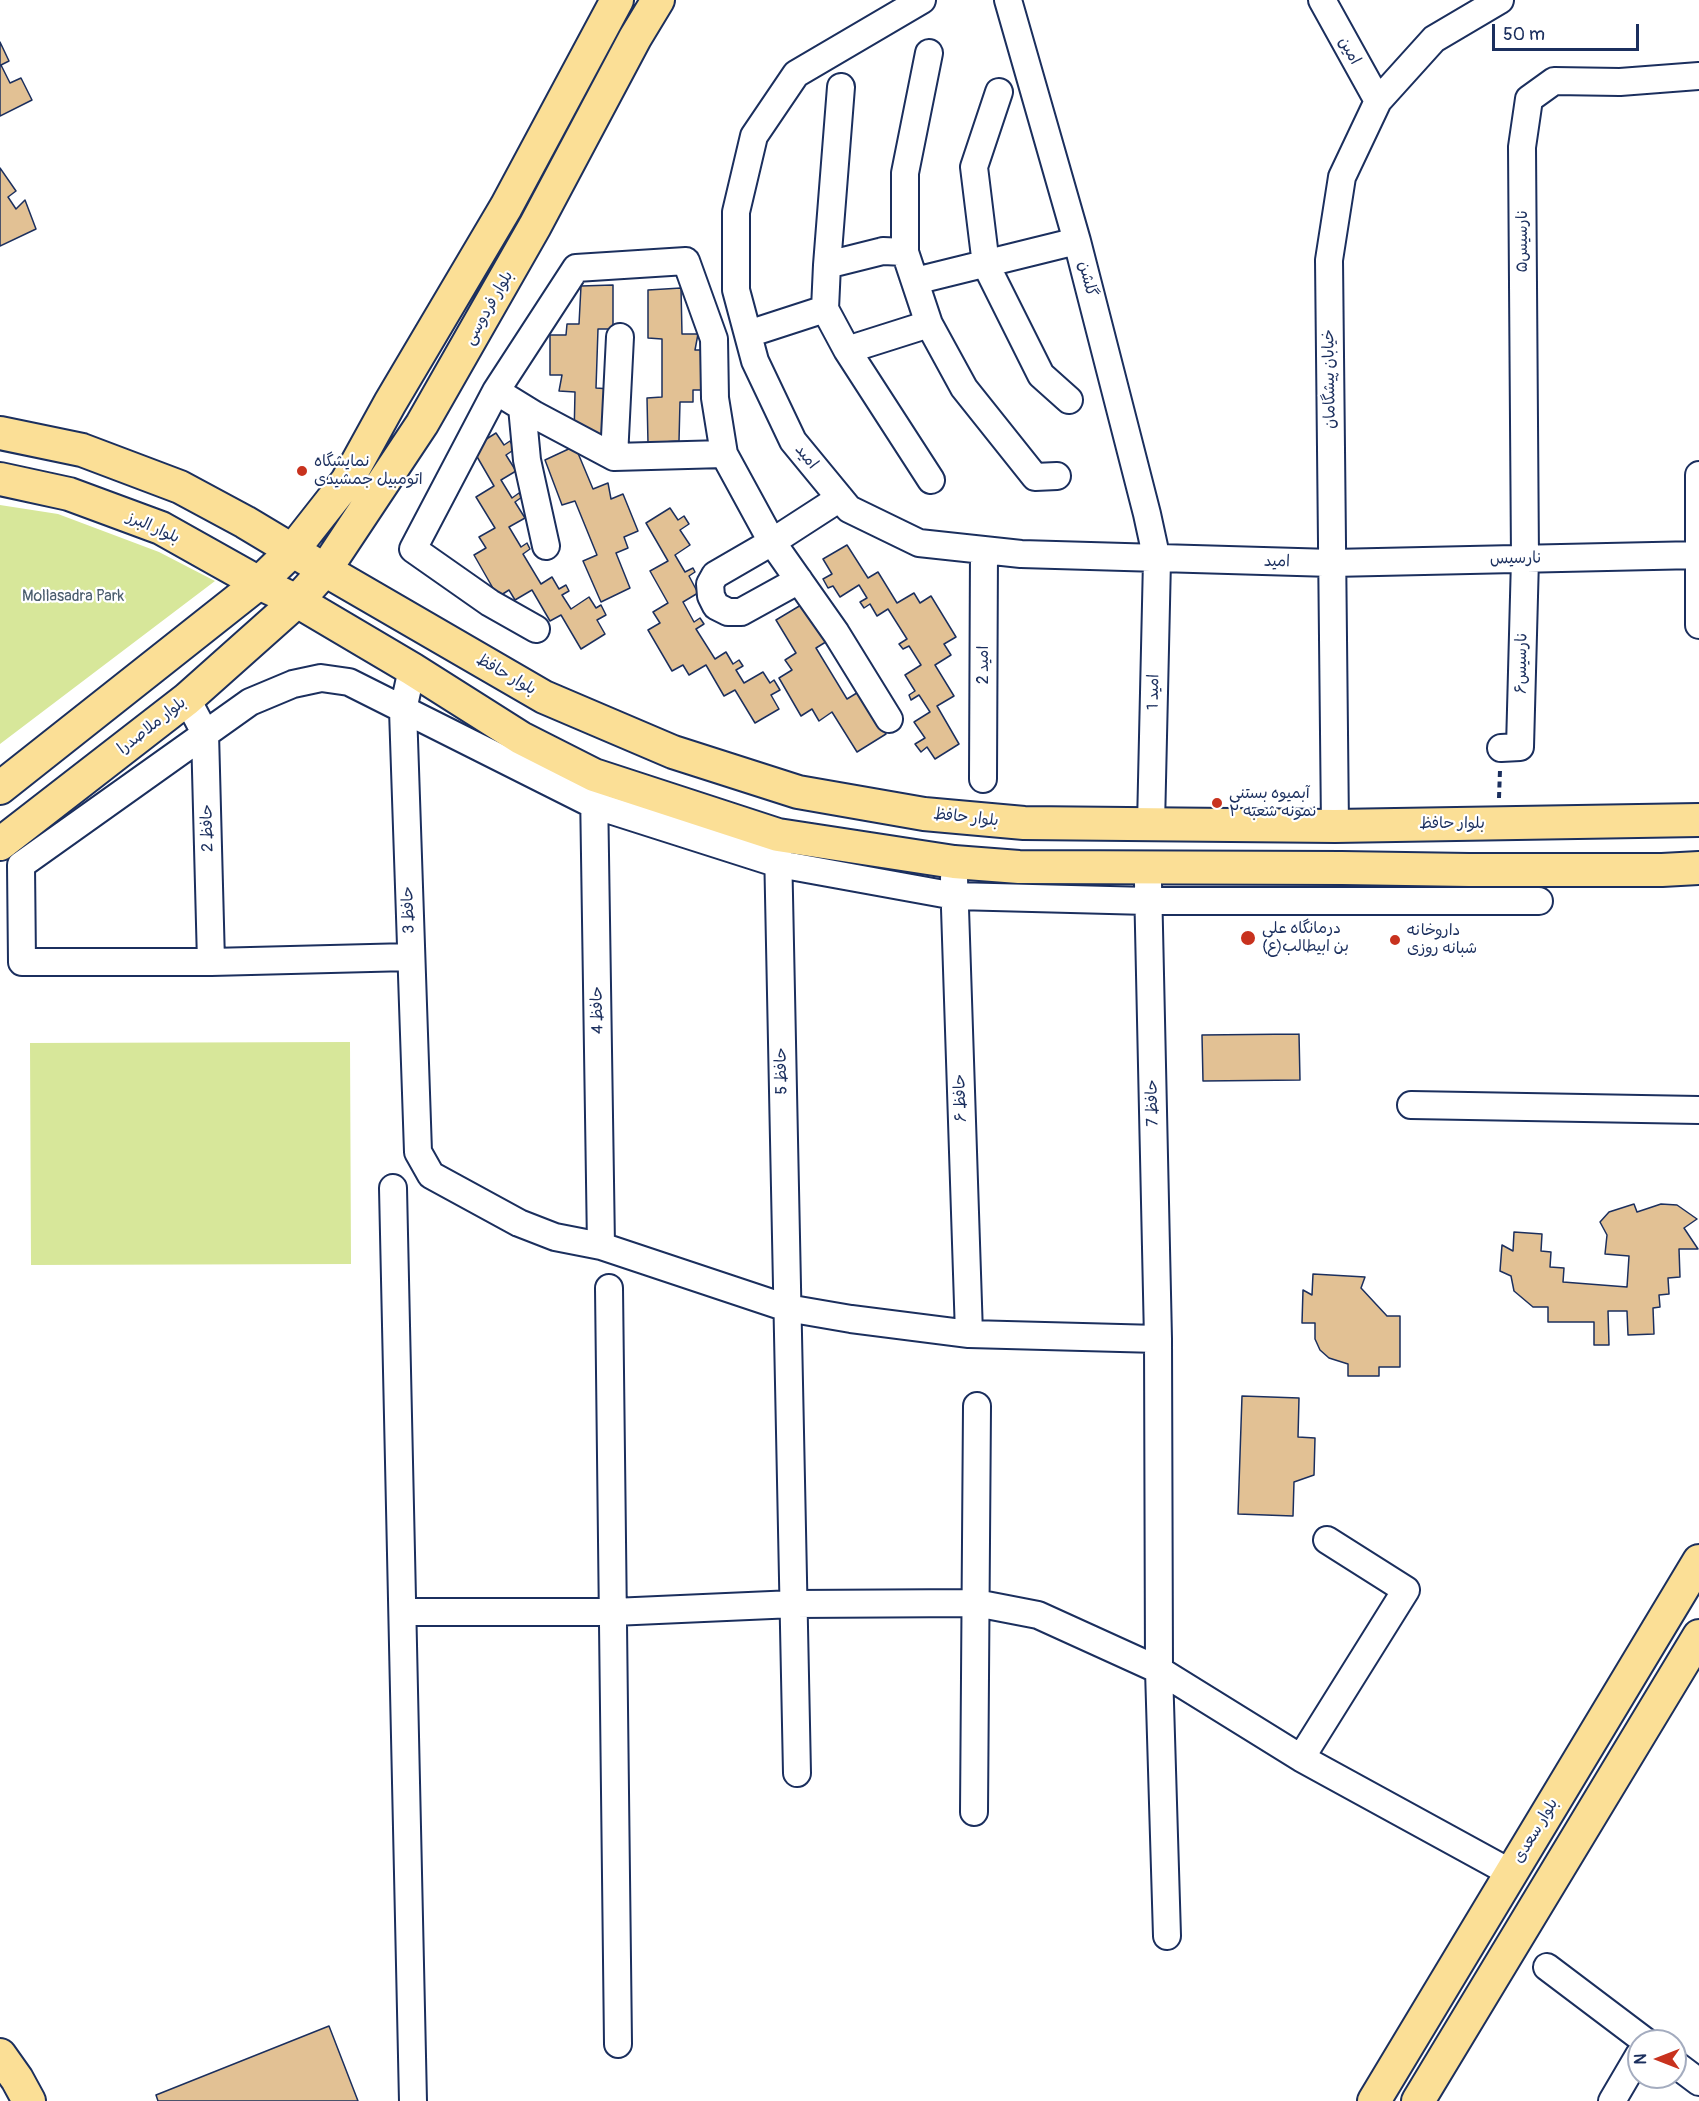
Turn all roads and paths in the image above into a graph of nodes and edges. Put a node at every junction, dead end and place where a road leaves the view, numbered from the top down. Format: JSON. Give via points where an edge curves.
{"nodes":[{"id":1,"x":616,"y":0,"type":"edge"},
{"id":2,"x":658,"y":0,"type":"edge"},
{"id":3,"x":922,"y":0,"type":"edge"},
{"id":4,"x":1008,"y":0,"type":"edge"},
{"id":5,"x":1322,"y":0,"type":"edge"},
{"id":6,"x":1500,"y":0,"type":"edge"},
{"id":7,"x":929,"y":53,"type":"dead end"},
{"id":8,"x":1699,"y":76,"type":"edge"},
{"id":9,"x":842,"y":87,"type":"dead end"},
{"id":10,"x":999,"y":93,"type":"dead end"},
{"id":11,"x":1378,"y":101,"type":"junction"},
{"id":12,"x":1077,"y":241,"type":"junction"},
{"id":13,"x":905,"y":252,"type":"junction"},
{"id":14,"x":986,"y":264,"type":"junction"},
{"id":15,"x":827,"y":265,"type":"junction"},
{"id":16,"x":915,"y":281,"type":"junction"},
{"id":17,"x":825,"y":309,"type":"junction"},
{"id":18,"x":929,"y":324,"type":"junction"},
{"id":19,"x":748,"y":334,"type":"junction"},
{"id":20,"x":620,"y":337,"type":"dead end"},
{"id":21,"x":847,"y":350,"type":"junction"},
{"id":22,"x":496,"y":391,"type":"junction"},
{"id":23,"x":1069,"y":400,"type":"dead end"},
{"id":24,"x":522,"y":407,"type":"junction"},
{"id":25,"x":0,"y":433,"type":"edge"},
{"id":26,"x":724,"y":454,"type":"junction"},
{"id":27,"x":614,"y":457,"type":"junction"},
{"id":28,"x":1699,"y":475,"type":"edge"},
{"id":29,"x":1057,"y":476,"type":"dead end"},
{"id":30,"x":0,"y":479,"type":"edge"},
{"id":31,"x":931,"y":480,"type":"dead end"},
{"id":32,"x":840,"y":498,"type":"junction"},
{"id":33,"x":772,"y":542,"type":"junction"},
{"id":34,"x":546,"y":546,"type":"dead end"},
{"id":35,"x":984,"y":550,"type":"junction"},
{"id":36,"x":292,"y":551,"type":"junction"},
{"id":37,"x":1698,"y":555,"type":"edge"},
{"id":38,"x":1525,"y":559,"type":"junction"},
{"id":39,"x":1157,"y":560,"type":"junction"},
{"id":40,"x":1332,"y":563,"type":"junction"},
{"id":41,"x":325,"y":570,"type":"junction"},
{"id":42,"x":799,"y":580,"type":"junction"},
{"id":43,"x":259,"y":583,"type":"junction"},
{"id":44,"x":297,"y":601,"type":"junction"},
{"id":45,"x":1699,"y":626,"type":"edge"},
{"id":46,"x":536,"y":629,"type":"dead end"},
{"id":47,"x":411,"y":669,"type":"junction"},
{"id":48,"x":187,"y":699,"type":"junction"},
{"id":49,"x":403,"y":710,"type":"junction"},
{"id":50,"x":889,"y":719,"type":"dead end"},
{"id":51,"x":206,"y":733,"type":"junction"},
{"id":52,"x":1501,"y":748,"type":"joint"},
{"id":53,"x":983,"y":779,"type":"dead end"},
{"id":54,"x":0,"y":788,"type":"edge"},
{"id":55,"x":594,"y":790,"type":"junction"},
{"id":56,"x":1699,"y":820,"type":"edge"},
{"id":57,"x":1498,"y":823,"type":"junction"},
{"id":58,"x":1151,"y":825,"type":"junction"},
{"id":59,"x":1335,"y":826,"type":"junction"},
{"id":60,"x":0,"y":844,"type":"edge"},
{"id":61,"x":778,"y":849,"type":"junction"},
{"id":62,"x":954,"y":862,"type":"junction"},
{"id":63,"x":1148,"y":868,"type":"junction"},
{"id":64,"x":1342,"y":868,"type":"junction"},
{"id":65,"x":1699,"y":868,"type":"edge"},
{"id":66,"x":1469,"y":870,"type":"junction"},
{"id":67,"x":1521,"y":870,"type":"junction"},
{"id":68,"x":955,"y":896,"type":"junction"},
{"id":69,"x":1148,"y":901,"type":"junction"},
{"id":70,"x":1340,"y":901,"type":"junction"},
{"id":71,"x":1539,"y":901,"type":"dead end"},
{"id":72,"x":410,"y":957,"type":"junction"},
{"id":73,"x":211,"y":962,"type":"junction"},
{"id":74,"x":1411,"y":1105,"type":"dead end"},
{"id":75,"x":1699,"y":1110,"type":"edge"},
{"id":76,"x":393,"y":1188,"type":"dead end"},
{"id":77,"x":601,"y":1246,"type":"junction"},
{"id":78,"x":609,"y":1287,"type":"dead end"},
{"id":79,"x":787,"y":1308,"type":"junction"},
{"id":80,"x":969,"y":1334,"type":"junction"},
{"id":81,"x":1158,"y":1339,"type":"junction"},
{"id":82,"x":977,"y":1406,"type":"dead end"},
{"id":83,"x":1327,"y":1540,"type":"dead end"},
{"id":84,"x":1699,"y":1561,"type":"edge"},
{"id":85,"x":976,"y":1603,"type":"junction"},
{"id":86,"x":794,"y":1604,"type":"junction"},
{"id":87,"x":403,"y":1612,"type":"junction"},
{"id":88,"x":613,"y":1612,"type":"junction"},
{"id":89,"x":1699,"y":1636,"type":"edge"},
{"id":90,"x":1159,"y":1670,"type":"junction"},
{"id":91,"x":1301,"y":1758,"type":"junction"},
{"id":92,"x":797,"y":1773,"type":"dead end"},
{"id":93,"x":974,"y":1812,"type":"dead end"},
{"id":94,"x":1511,"y":1873,"type":"junction"},
{"id":95,"x":1544,"y":1893,"type":"junction"},
{"id":96,"x":1167,"y":1936,"type":"dead end"},
{"id":97,"x":1547,"y":1967,"type":"dead end"},
{"id":98,"x":1629,"y":2029,"type":"edge"},
{"id":99,"x":618,"y":2044,"type":"dead end"},
{"id":100,"x":0,"y":2055,"type":"edge"},
{"id":101,"x":1627,"y":2075,"type":"edge"},
{"id":102,"x":29,"y":2101,"type":"edge"},
{"id":103,"x":413,"y":2101,"type":"edge"},
{"id":104,"x":1374,"y":2101,"type":"edge"},
{"id":105,"x":1418,"y":2101,"type":"edge"},
{"id":106,"x":1612,"y":2101,"type":"edge"}],
"edges":[{"from":1,"to":36,"type":"main road","via":[[506,207],[347,481]]},
{"from":2,"to":41,"type":"main road","name":"بلوار فردوسی","via":[[422,424]]},
{"from":3,"to":19,"type":"street","name":"امید","via":[[795,74],[754,136],[736,212],[736,290]]},
{"from":4,"to":12,"type":"street","name":"گلشن"},
{"from":5,"to":11,"type":"street","name":"امین"},
{"from":6,"to":11,"type":"street","name":"خیابان پیشگامان","via":[[1434,39]]},
{"from":7,"to":13,"type":"street","via":[[905,173]]},
{"from":8,"to":38,"type":"street","name":"نارسیس۵","via":[[1620,82],[1554,81],[1529,99],[1522,147]]},
{"from":9,"to":15,"type":"street"},
{"from":10,"to":14,"type":"street","via":[[974,167]]},
{"from":11,"to":40,"type":"street","name":"خیابان پیشگامان","via":[[1341,177],[1329,260]]},
{"from":12,"to":14,"type":"street"},
{"from":12,"to":39,"type":"street","name":"گلشن"},
{"from":13,"to":15,"type":"street","via":[[883,251]]},
{"from":13,"to":16,"type":"street"},
{"from":14,"to":16,"type":"street"},
{"from":14,"to":23,"type":"street","via":[[1041,375]]},
{"from":15,"to":17,"type":"street"},
{"from":16,"to":18,"type":"street"},
{"from":17,"to":19,"type":"street"},
{"from":17,"to":21,"type":"street"},
{"from":18,"to":21,"type":"street"},
{"from":18,"to":29,"type":"street","via":[[964,388],[1035,477]]},
{"from":19,"to":32,"type":"street","name":"امید","via":[[755,362],[793,441]]},
{"from":20,"to":27,"type":"street"},
{"from":21,"to":31,"type":"street"},
{"from":22,"to":24,"type":"street"},
{"from":22,"to":26,"type":"street","via":[[576,268],[686,261],[714,339],[715,398]]},
{"from":22,"to":46,"type":"street","via":[[413,549],[490,603]]},
{"from":24,"to":27,"type":"street"},
{"from":24,"to":34,"type":"street","via":[[527,460]]},
{"from":25,"to":36,"type":"main road","via":[[82,450],[180,487]]},
{"from":26,"to":27,"type":"street"},
{"from":26,"to":33,"type":"street"},
{"from":28,"to":37,"type":"street"},
{"from":30,"to":43,"type":"main road","name":"بلوار البرز","via":[[69,494],[161,528]]},
{"from":32,"to":33,"type":"street"},
{"from":32,"to":35,"type":"street","name":"امید","via":[[849,509],[919,543]]},
{"from":33,"to":42,"type":"street"},
{"from":33,"to":42,"type":"street","via":[[715,575],[710,584],[716,606],[728,612],[741,612]]},
{"from":35,"to":39,"type":"street","name":"امید"},
{"from":35,"to":53,"type":"street","name":"امید 2"},
{"from":36,"to":41,"type":"main road","name":"بلوار حافظ"},
{"from":36,"to":43,"type":"main road"},
{"from":37,"to":38,"type":"street","name":"نارسیس"},
{"from":37,"to":45,"type":"street"},
{"from":38,"to":40,"type":"street","name":"نارسیس"},
{"from":38,"to":52,"type":"street","name":"نارسیس۶","via":[[1520,747]]},
{"from":39,"to":40,"type":"street","name":"امید"},
{"from":39,"to":58,"type":"street","name":"امید 1"},
{"from":40,"to":59,"type":"street","name":"خیابان پیشگامان"},
{"from":41,"to":44,"type":"main road","name":"بلوار فردوسی"},
{"from":41,"to":58,"type":"main road","name":"بلوار حافظ","via":[[544,697],[673,752],[798,792],[924,814],[1024,823]]},
{"from":42,"to":50,"type":"street"},
{"from":43,"to":44,"type":"main road","name":"بلوار البرز"},
{"from":43,"to":54,"type":"main road"},
{"from":44,"to":47,"type":"main road"},
{"from":44,"to":48,"type":"main road","name":"بلوار ملاصدرا"},
{"from":47,"to":49,"type":"street","name":"حافظ 3"},
{"from":47,"to":55,"type":"main road","via":[[521,738]]},
{"from":48,"to":51,"type":"street","name":"حافظ 2"},
{"from":48,"to":60,"type":"main road","name":"بلوار ملاصدرا"},
{"from":49,"to":51,"type":"street","via":[[349,682],[321,678],[293,684],[250,702]]},
{"from":49,"to":55,"type":"street"},
{"from":49,"to":72,"type":"street","name":"حافظ 3"},
{"from":51,"to":73,"type":"street","name":"حافظ 2"},
{"from":51,"to":73,"type":"street","via":[[21,865],[22,962]]},
{"from":52,"to":57,"type":"path"},
{"from":55,"to":61,"type":"main road"},
{"from":55,"to":77,"type":"street","name":"حافظ 4"},
{"from":56,"to":57,"type":"main road","name":"بلوار حافظ"},
{"from":57,"to":59,"type":"main road","name":"بلوار حافظ"},
{"from":57,"to":66,"type":"main road","via":[[1482,833],[1486,847],[1481,861]]},
{"from":57,"to":67,"type":"main road","via":[[1516,830],[1509,851]]},
{"from":58,"to":59,"type":"main road","name":"بلوار حافظ"},
{"from":61,"to":62,"type":"main road"},
{"from":61,"to":68,"type":"street"},
{"from":61,"to":79,"type":"street","name":"حافظ 5"},
{"from":62,"to":63,"type":"main road"},
{"from":62,"to":68,"type":"street","name":"حافظ ۶"},
{"from":63,"to":64,"type":"main road"},
{"from":63,"to":69,"type":"street","name":"حافظ 7"},
{"from":64,"to":66,"type":"main road"},
{"from":64,"to":70,"type":"street"},
{"from":65,"to":67,"type":"main road"},
{"from":66,"to":67,"type":"main road"},
{"from":68,"to":69,"type":"street"},
{"from":68,"to":80,"type":"street","name":"حافظ ۶"},
{"from":69,"to":70,"type":"street"},
{"from":69,"to":81,"type":"street","name":"حافظ 7"},
{"from":70,"to":71,"type":"street"},
{"from":72,"to":73,"type":"street"},
{"from":72,"to":77,"type":"street","name":"حافظ 3","via":[[418,1152],[431,1175],[519,1223],[555,1237]]},
{"from":74,"to":75,"type":"street"},
{"from":76,"to":87,"type":"street"},
{"from":77,"to":79,"type":"street"},
{"from":78,"to":88,"type":"street"},
{"from":79,"to":80,"type":"street"},
{"from":79,"to":86,"type":"street","name":"حافظ 5"},
{"from":80,"to":81,"type":"street"},
{"from":81,"to":90,"type":"street","name":"حافظ 7"},
{"from":82,"to":85,"type":"street"},
{"from":83,"to":91,"type":"street","via":[[1406,1590]]},
{"from":84,"to":94,"type":"main road","name":"بلوار سعدی"},
{"from":85,"to":86,"type":"street"},
{"from":85,"to":90,"type":"street","via":[[1038,1615]]},
{"from":85,"to":93,"type":"street"},
{"from":86,"to":88,"type":"street"},
{"from":86,"to":92,"type":"street","name":"حافظ 5"},
{"from":87,"to":88,"type":"street"},
{"from":87,"to":103,"type":"street"},
{"from":88,"to":99,"type":"street"},
{"from":89,"to":95,"type":"main road"},
{"from":90,"to":91,"type":"street"},
{"from":90,"to":96,"type":"street","name":"حافظ 7"},
{"from":91,"to":94,"type":"street"},
{"from":94,"to":95,"type":"main road"},
{"from":94,"to":104,"type":"main road","name":"بلوار سعدی"},
{"from":95,"to":105,"type":"main road"},
{"from":97,"to":98,"type":"street"},
{"from":100,"to":102,"type":"main road"},
{"from":101,"to":106,"type":"street"}]}
